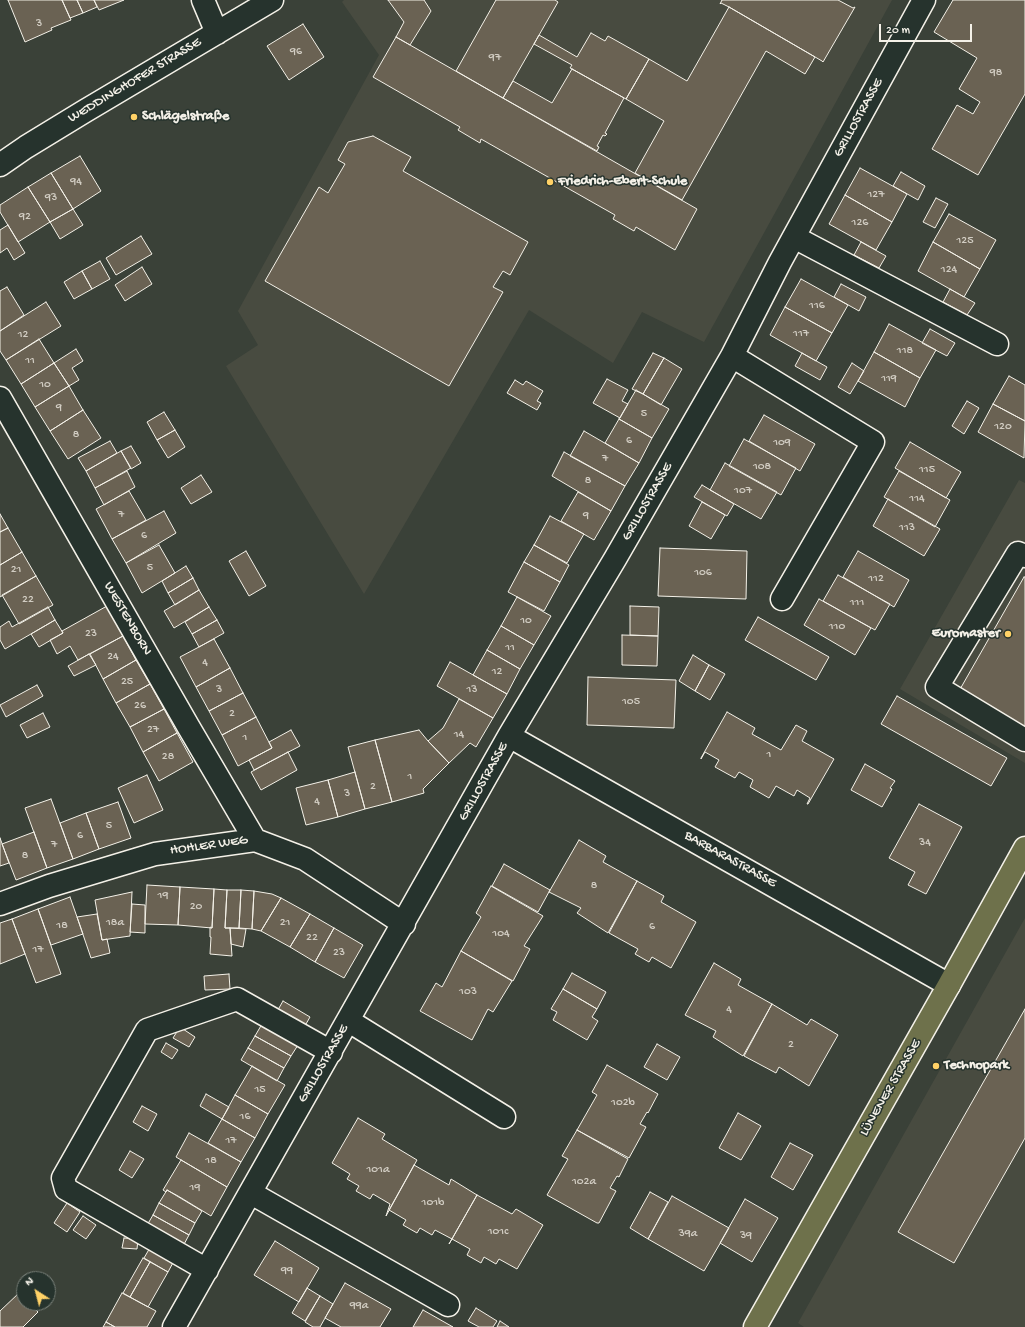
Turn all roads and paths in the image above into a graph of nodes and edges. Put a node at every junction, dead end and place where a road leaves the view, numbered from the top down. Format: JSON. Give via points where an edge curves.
{"nodes":[{"id":1,"x":202,"y":0,"type":"edge"},
{"id":2,"x":272,"y":0,"type":"edge"},
{"id":3,"x":924,"y":0,"type":"edge"},
{"id":4,"x":217,"y":33,"type":"junction"},
{"id":5,"x":0,"y":165,"type":"edge"},
{"id":6,"x":794,"y":237,"type":"junction"},
{"id":7,"x":997,"y":344,"type":"dead end"},
{"id":8,"x":732,"y":356,"type":"junction"},
{"id":9,"x":0,"y":398,"type":"edge"},
{"id":10,"x":1025,"y":556,"type":"edge"},
{"id":11,"x":782,"y":599,"type":"dead end"},
{"id":12,"x":509,"y":736,"type":"junction"},
{"id":13,"x":1025,"y":740,"type":"edge"},
{"id":14,"x":255,"y":840,"type":"junction"},
{"id":15,"x":1025,"y":848,"type":"edge"},
{"id":16,"x":0,"y":904,"type":"edge"},
{"id":17,"x":404,"y":924,"type":"junction"},
{"id":18,"x":950,"y":985,"type":"junction"},
{"id":19,"x":349,"y":1021,"type":"junction"},
{"id":20,"x":331,"y":1052,"type":"junction"},
{"id":21,"x":504,"y":1117,"type":"dead end"},
{"id":22,"x":251,"y":1193,"type":"junction"},
{"id":23,"x":207,"y":1270,"type":"junction"},
{"id":24,"x":448,"y":1305,"type":"dead end"},
{"id":25,"x":174,"y":1327,"type":"edge"},
{"id":26,"x":755,"y":1327,"type":"edge"}],
"edges":[{"from":1,"to":4,"type":"street"},
{"from":2,"to":4,"type":"street","name":"WEDDINGHOFER STRASSE"},
{"from":3,"to":6,"type":"street","name":"GRILLOSTRASSE"},
{"from":4,"to":5,"type":"street","name":"WEDDINGHOFER STRASSE"},
{"from":6,"to":7,"type":"street"},
{"from":6,"to":8,"type":"street","name":"GRILLOSTRASSE"},
{"from":8,"to":11,"type":"street","via":[[873,442]]},
{"from":8,"to":12,"type":"street","name":"GRILLOSTRASSE"},
{"from":9,"to":14,"type":"street","name":"WESTENBORN"},
{"from":10,"to":13,"type":"street","via":[[1018,553],[937,687]]},
{"from":12,"to":17,"type":"street","name":"GRILLOSTRASSE"},
{"from":12,"to":18,"type":"street","name":"BARBARASTRASSE"},
{"from":14,"to":16,"type":"street","name":"HOHLER WEG","via":[[155,854],[49,886]]},
{"from":14,"to":17,"type":"street","name":"HOHLER WEG","via":[[305,859]]},
{"from":15,"to":18,"type":"main road","name":"LÜNENER STRASSE"},
{"from":17,"to":19,"type":"street","name":"GRILLOSTRASSE"},
{"from":18,"to":26,"type":"main road","name":"LÜNENER STRASSE"},
{"from":19,"to":20,"type":"street","name":"GRILLOSTRASSE"},
{"from":19,"to":21,"type":"street"},
{"from":20,"to":22,"type":"street","name":"GRILLOSTRASSE"},
{"from":20,"to":23,"type":"street","via":[[237,999],[148,1030],[63,1178],[66,1189]]},
{"from":22,"to":23,"type":"street","name":"GRILLOSTRASSE"},
{"from":22,"to":24,"type":"street"},
{"from":23,"to":25,"type":"street","name":"GRILLOSTRASSE"}]}
